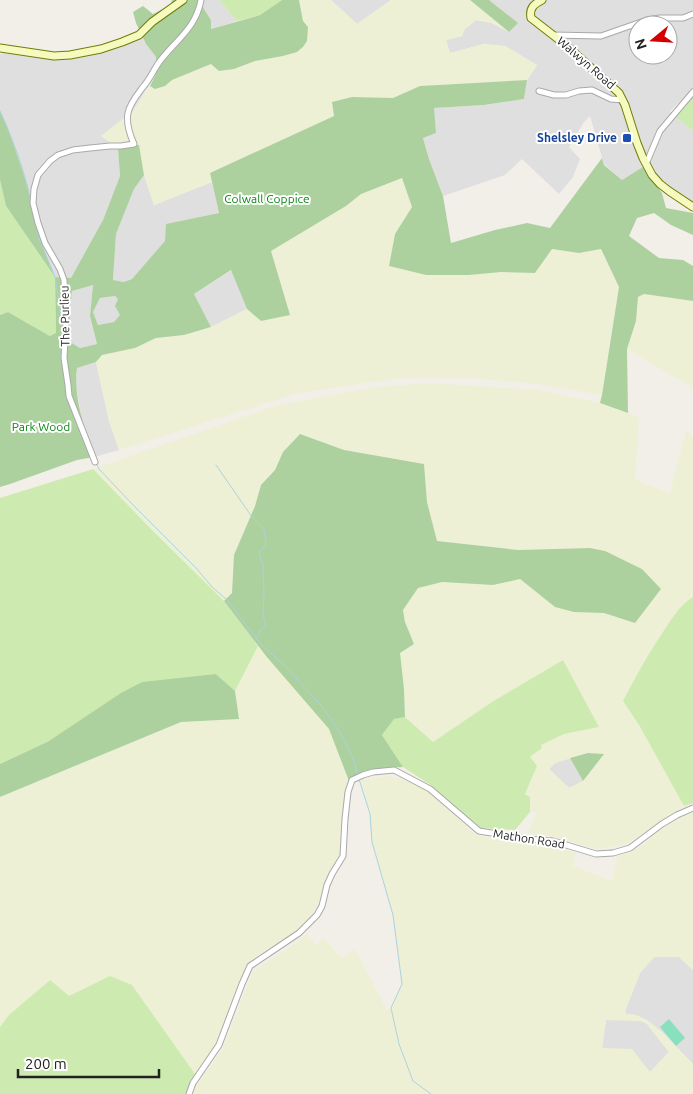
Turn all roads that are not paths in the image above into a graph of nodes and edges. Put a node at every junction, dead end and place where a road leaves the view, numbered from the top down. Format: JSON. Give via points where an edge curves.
{"nodes":[{"id":1,"x":183,"y":0,"type":"edge"},
{"id":2,"x":201,"y":0,"type":"edge"},
{"id":3,"x":542,"y":0,"type":"edge"},
{"id":4,"x":693,"y":14,"type":"edge"},
{"id":5,"x":553,"y":35,"type":"junction"},
{"id":6,"x":0,"y":48,"type":"edge"},
{"id":7,"x":539,"y":90,"type":"dead end"},
{"id":8,"x":693,"y":92,"type":"edge"},
{"id":9,"x":623,"y":100,"type":"junction"},
{"id":10,"x":646,"y":164,"type":"junction"},
{"id":11,"x":693,"y":207,"type":"edge"},
{"id":12,"x":95,"y":462,"type":"dead end"},
{"id":13,"x":693,"y":808,"type":"edge"},
{"id":14,"x":189,"y":1094,"type":"edge"}],
"edges":[{"from":1,"to":6,"type":"main road","via":[[139,34],[101,49],[54,56]]},
{"from":2,"to":12,"type":"street","name":"The Purlieu","via":[[189,28],[160,60],[134,97],[128,124],[134,144],[73,150],[58,155],[38,175],[34,188],[33,203],[38,223],[64,280],[64,358],[68,396]]},
{"from":3,"to":5,"type":"main road","name":"Walwyn Road","via":[[532,8],[531,18]]},
{"from":4,"to":5,"type":"street","via":[[684,18],[647,20],[601,36]]},
{"from":5,"to":9,"type":"main road","name":"Walwyn Road","via":[[613,87]]},
{"from":7,"to":9,"type":"street","via":[[566,95],[592,90],[611,99]]},
{"from":8,"to":10,"type":"street","via":[[660,130]]},
{"from":9,"to":10,"type":"main road","name":"Walwyn Road"},
{"from":10,"to":11,"type":"main road","name":"Walwyn Road","via":[[660,184]]},
{"from":13,"to":14,"type":"street","name":"Mathon Road","via":[[667,821],[630,848],[596,854],[553,841],[479,831],[430,788],[394,770],[372,772],[352,780],[348,792],[343,856],[330,879],[317,915],[299,933],[250,966],[219,1045]]}]}
